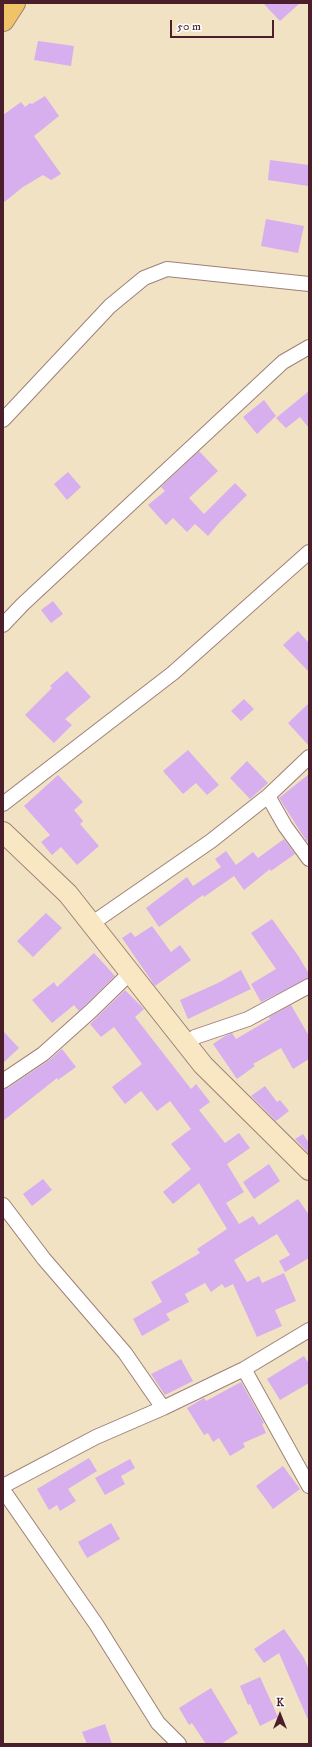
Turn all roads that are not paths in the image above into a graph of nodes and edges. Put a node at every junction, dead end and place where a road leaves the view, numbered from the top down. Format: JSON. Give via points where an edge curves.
{"nodes":[{"id":1,"x":14,"y":3,"type":"edge"},
{"id":2,"x":3,"y":20,"type":"edge"},
{"id":3,"x":309,"y":284,"type":"edge"},
{"id":4,"x":309,"y":347,"type":"edge"},
{"id":5,"x":3,"y":420,"type":"edge"},
{"id":6,"x":309,"y":552,"type":"edge"},
{"id":7,"x":3,"y":625,"type":"edge"},
{"id":8,"x":309,"y":757,"type":"edge"},
{"id":9,"x":268,"y":796,"type":"junction"},
{"id":10,"x":3,"y":804,"type":"edge"},
{"id":11,"x":3,"y":832,"type":"edge"},
{"id":12,"x":309,"y":859,"type":"edge"},
{"id":13,"x":90,"y":924,"type":"junction"},
{"id":14,"x":130,"y":972,"type":"junction"},
{"id":15,"x":309,"y":986,"type":"edge"},
{"id":16,"x":186,"y":1043,"type":"junction"},
{"id":17,"x":3,"y":1082,"type":"edge"},
{"id":18,"x":309,"y":1170,"type":"edge"},
{"id":19,"x":3,"y":1205,"type":"edge"},
{"id":20,"x":309,"y":1330,"type":"edge"},
{"id":21,"x":244,"y":1369,"type":"junction"},
{"id":22,"x":163,"y":1408,"type":"junction"},
{"id":23,"x":3,"y":1486,"type":"edge"},
{"id":24,"x":309,"y":1486,"type":"edge"},
{"id":25,"x":3,"y":1490,"type":"edge"},
{"id":26,"x":179,"y":1744,"type":"edge"}],
"edges":[{"from":1,"to":2,"type":"main road"},
{"from":3,"to":5,"type":"street","via":[[167,269],[144,278],[110,306]]},
{"from":4,"to":7,"type":"street","via":[[283,362]]},
{"from":6,"to":10,"type":"street","via":[[174,673]]},
{"from":8,"to":9,"type":"street"},
{"from":9,"to":12,"type":"street","via":[[285,826]]},
{"from":9,"to":13,"type":"street","via":[[211,841]]},
{"from":11,"to":13,"type":"main road","via":[[68,894]]},
{"from":13,"to":14,"type":"main road"},
{"from":14,"to":16,"type":"main road"},
{"from":14,"to":17,"type":"street","via":[[43,1054]]},
{"from":15,"to":16,"type":"street","via":[[248,1019],[195,1037]]},
{"from":16,"to":18,"type":"main road","via":[[204,1065]]},
{"from":19,"to":22,"type":"street","via":[[44,1259],[125,1353]]},
{"from":20,"to":21,"type":"street"},
{"from":21,"to":22,"type":"street"},
{"from":21,"to":24,"type":"street"},
{"from":22,"to":23,"type":"street","via":[[96,1437]]},
{"from":25,"to":26,"type":"street","via":[[96,1624],[158,1723]]}]}
